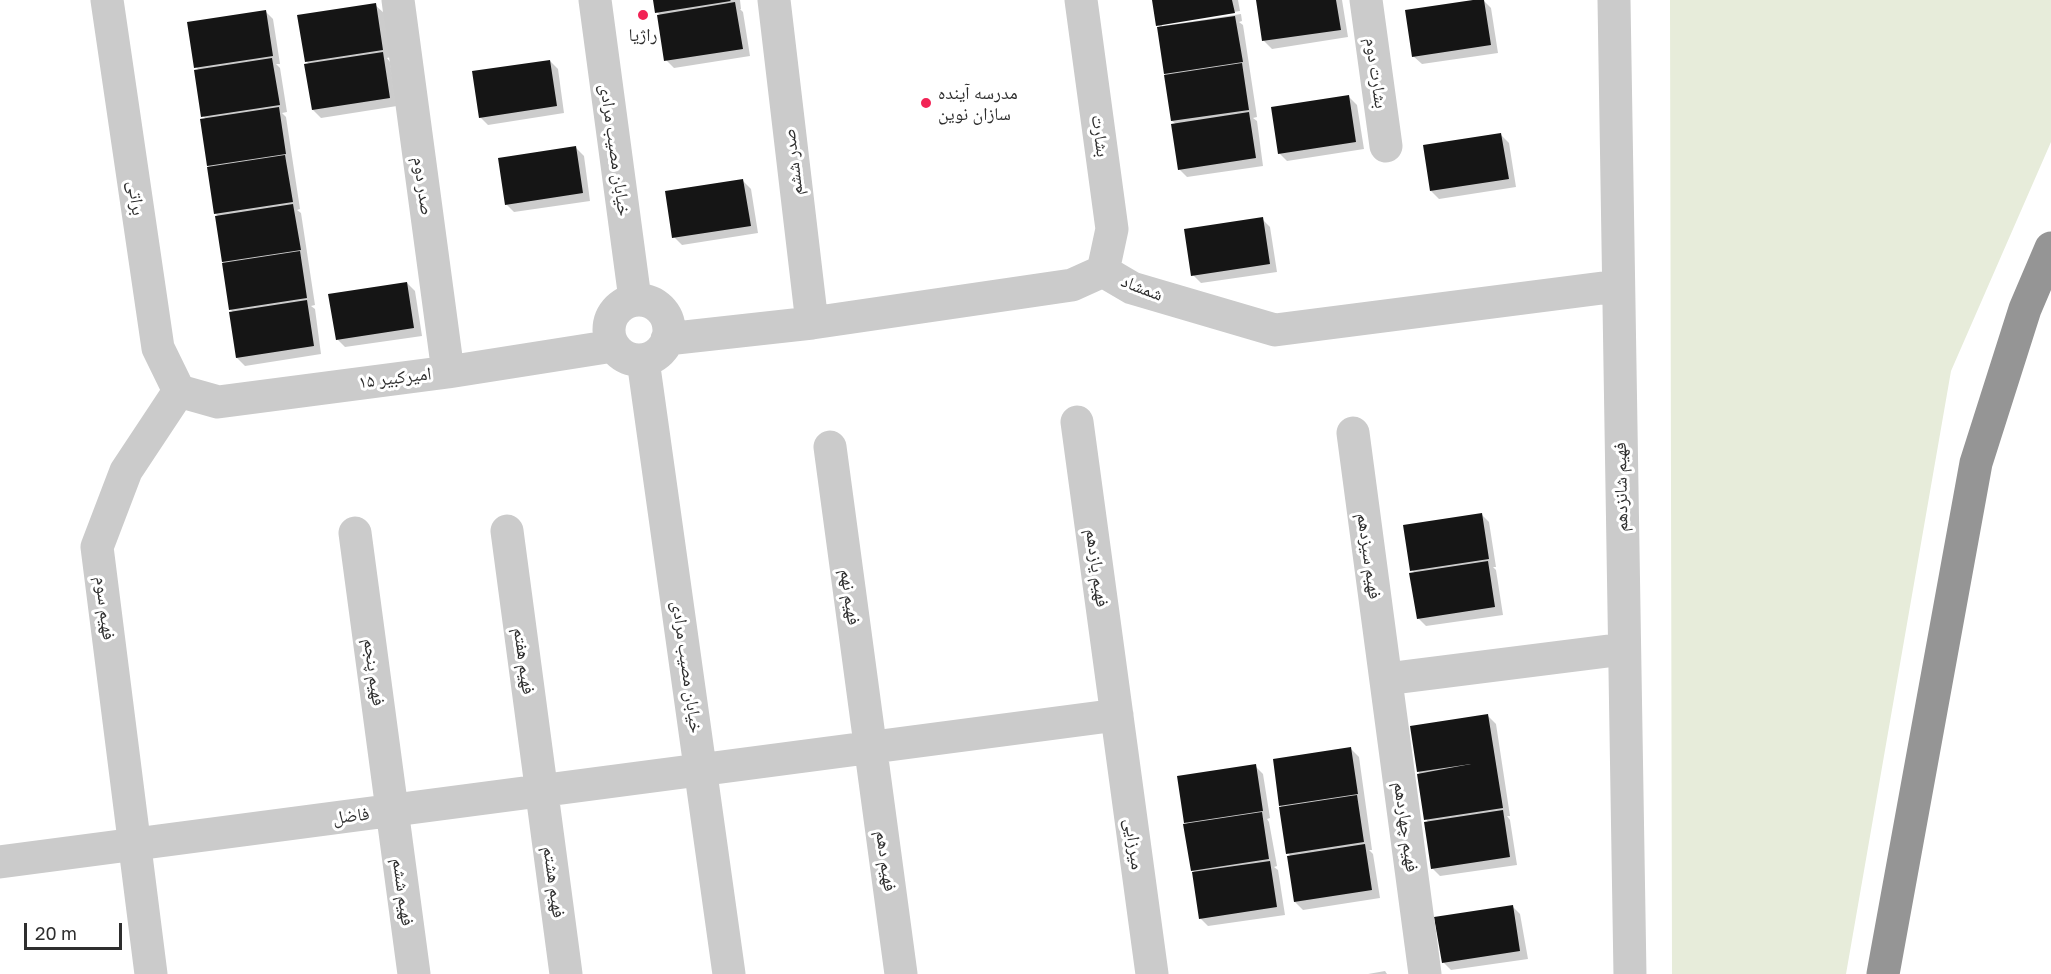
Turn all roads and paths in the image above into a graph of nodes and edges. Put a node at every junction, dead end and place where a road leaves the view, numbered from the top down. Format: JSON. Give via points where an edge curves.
{"nodes":[{"id":1,"x":107,"y":0,"type":"edge"},
{"id":2,"x":398,"y":0,"type":"edge"},
{"id":3,"x":595,"y":0,"type":"edge"},
{"id":4,"x":774,"y":0,"type":"edge"},
{"id":5,"x":1081,"y":0,"type":"edge"},
{"id":6,"x":1366,"y":0,"type":"edge"},
{"id":7,"x":1614,"y":0,"type":"edge"},
{"id":8,"x":1386,"y":147,"type":"dead end"},
{"id":9,"x":2051,"y":248,"type":"edge"},
{"id":10,"x":1103,"y":271,"type":"junction"},
{"id":11,"x":1618,"y":286,"type":"junction"},
{"id":12,"x":635,"y":299,"type":"junction"},
{"id":13,"x":812,"y":323,"type":"junction"},
{"id":14,"x":667,"y":339,"type":"junction"},
{"id":15,"x":613,"y":346,"type":"junction"},
{"id":16,"x":643,"y":360,"type":"junction"},
{"id":17,"x":448,"y":372,"type":"junction"},
{"id":18,"x":179,"y":391,"type":"junction"},
{"id":19,"x":1077,"y":422,"type":"dead end"},
{"id":20,"x":1353,"y":434,"type":"dead end"},
{"id":21,"x":830,"y":447,"type":"dead end"},
{"id":22,"x":507,"y":531,"type":"dead end"},
{"id":23,"x":355,"y":533,"type":"dead end"},
{"id":24,"x":1624,"y":649,"type":"junction"},
{"id":25,"x":1386,"y":679,"type":"junction"},
{"id":26,"x":1117,"y":715,"type":"junction"},
{"id":27,"x":870,"y":747,"type":"junction"},
{"id":28,"x":702,"y":770,"type":"junction"},
{"id":29,"x":541,"y":791,"type":"junction"},
{"id":30,"x":392,"y":811,"type":"junction"},
{"id":31,"x":135,"y":844,"type":"junction"},
{"id":32,"x":0,"y":862,"type":"edge"},
{"id":33,"x":151,"y":974,"type":"edge"},
{"id":34,"x":414,"y":974,"type":"edge"},
{"id":35,"x":566,"y":974,"type":"edge"},
{"id":36,"x":729,"y":974,"type":"edge"},
{"id":37,"x":901,"y":974,"type":"edge"},
{"id":38,"x":1152,"y":974,"type":"edge"},
{"id":39,"x":1425,"y":974,"type":"edge"},
{"id":40,"x":1630,"y":974,"type":"edge"},
{"id":41,"x":1883,"y":974,"type":"edge"}],
"edges":[{"from":1,"to":18,"type":"street","name":"براتی","via":[[158,348]]},
{"from":2,"to":17,"type":"street","name":"صدر دوم"},
{"from":3,"to":12,"type":"street","name":"خیابان مصیب مرادی"},
{"from":4,"to":13,"type":"street","name":"صدر ششم"},
{"from":5,"to":10,"type":"street","name":"بشارت","via":[[1112,229]]},
{"from":6,"to":8,"type":"street","name":"بشارت دوم"},
{"from":7,"to":11,"type":"street","name":"فهیم شانزدهم"},
{"from":9,"to":41,"type":"highway","via":[[2025,309],[1976,462]]},
{"from":10,"to":11,"type":"street","name":"شمشاد","via":[[1132,288],[1275,330]]},
{"from":10,"to":13,"type":"street","name":"شمشاد","via":[[1072,285]]},
{"from":11,"to":24,"type":"street","name":"فهیم شانزدهم"},
{"from":12,"to":14,"type":"street","via":[[658,306],[666,316]]},
{"from":12,"to":15,"type":"street","via":[[624,303],[609,322]]},
{"from":13,"to":14,"type":"street","name":"شمشاد"},
{"from":14,"to":16,"type":"street","via":[[662,350]]},
{"from":15,"to":16,"type":"street","via":[[620,354]]},
{"from":15,"to":17,"type":"street","name":"امیرکبیر ۱۵"},
{"from":16,"to":28,"type":"street","name":"خیابان مصیب مرادی"},
{"from":17,"to":18,"type":"street","name":"امیرکبیر ۱۵","via":[[218,402]]},
{"from":18,"to":31,"type":"street","name":"فهیم سوم","via":[[126,471],[97,547]]},
{"from":19,"to":26,"type":"street","name":"فهیم یازدهم"},
{"from":20,"to":25,"type":"street","name":"فهیم سیزدهم"},
{"from":21,"to":27,"type":"street","name":"فهیم نهم"},
{"from":22,"to":29,"type":"street","name":"فهیم هفتم"},
{"from":23,"to":30,"type":"street","name":"فهیم پنجم"},
{"from":24,"to":25,"type":"street"},
{"from":24,"to":40,"type":"street","name":"فهیم شانزدهم"},
{"from":25,"to":39,"type":"street","name":"فهیم چهاردهم"},
{"from":26,"to":27,"type":"street","name":"فاضل"},
{"from":26,"to":38,"type":"street","name":"میرزایی"},
{"from":27,"to":28,"type":"street","name":"فاضل"},
{"from":27,"to":37,"type":"street","name":"فهیم دهم"},
{"from":28,"to":29,"type":"street","name":"فاضل"},
{"from":28,"to":36,"type":"street","name":"خیابان مصیب مرادی"},
{"from":29,"to":30,"type":"street","name":"فاضل"},
{"from":29,"to":35,"type":"street","name":"فهیم هشتم"},
{"from":30,"to":31,"type":"street","name":"فاضل"},
{"from":30,"to":34,"type":"street","name":"فهیم ششم"},
{"from":31,"to":32,"type":"street","name":"فاضل"},
{"from":31,"to":33,"type":"street","name":"فهیم سوم"}]}
